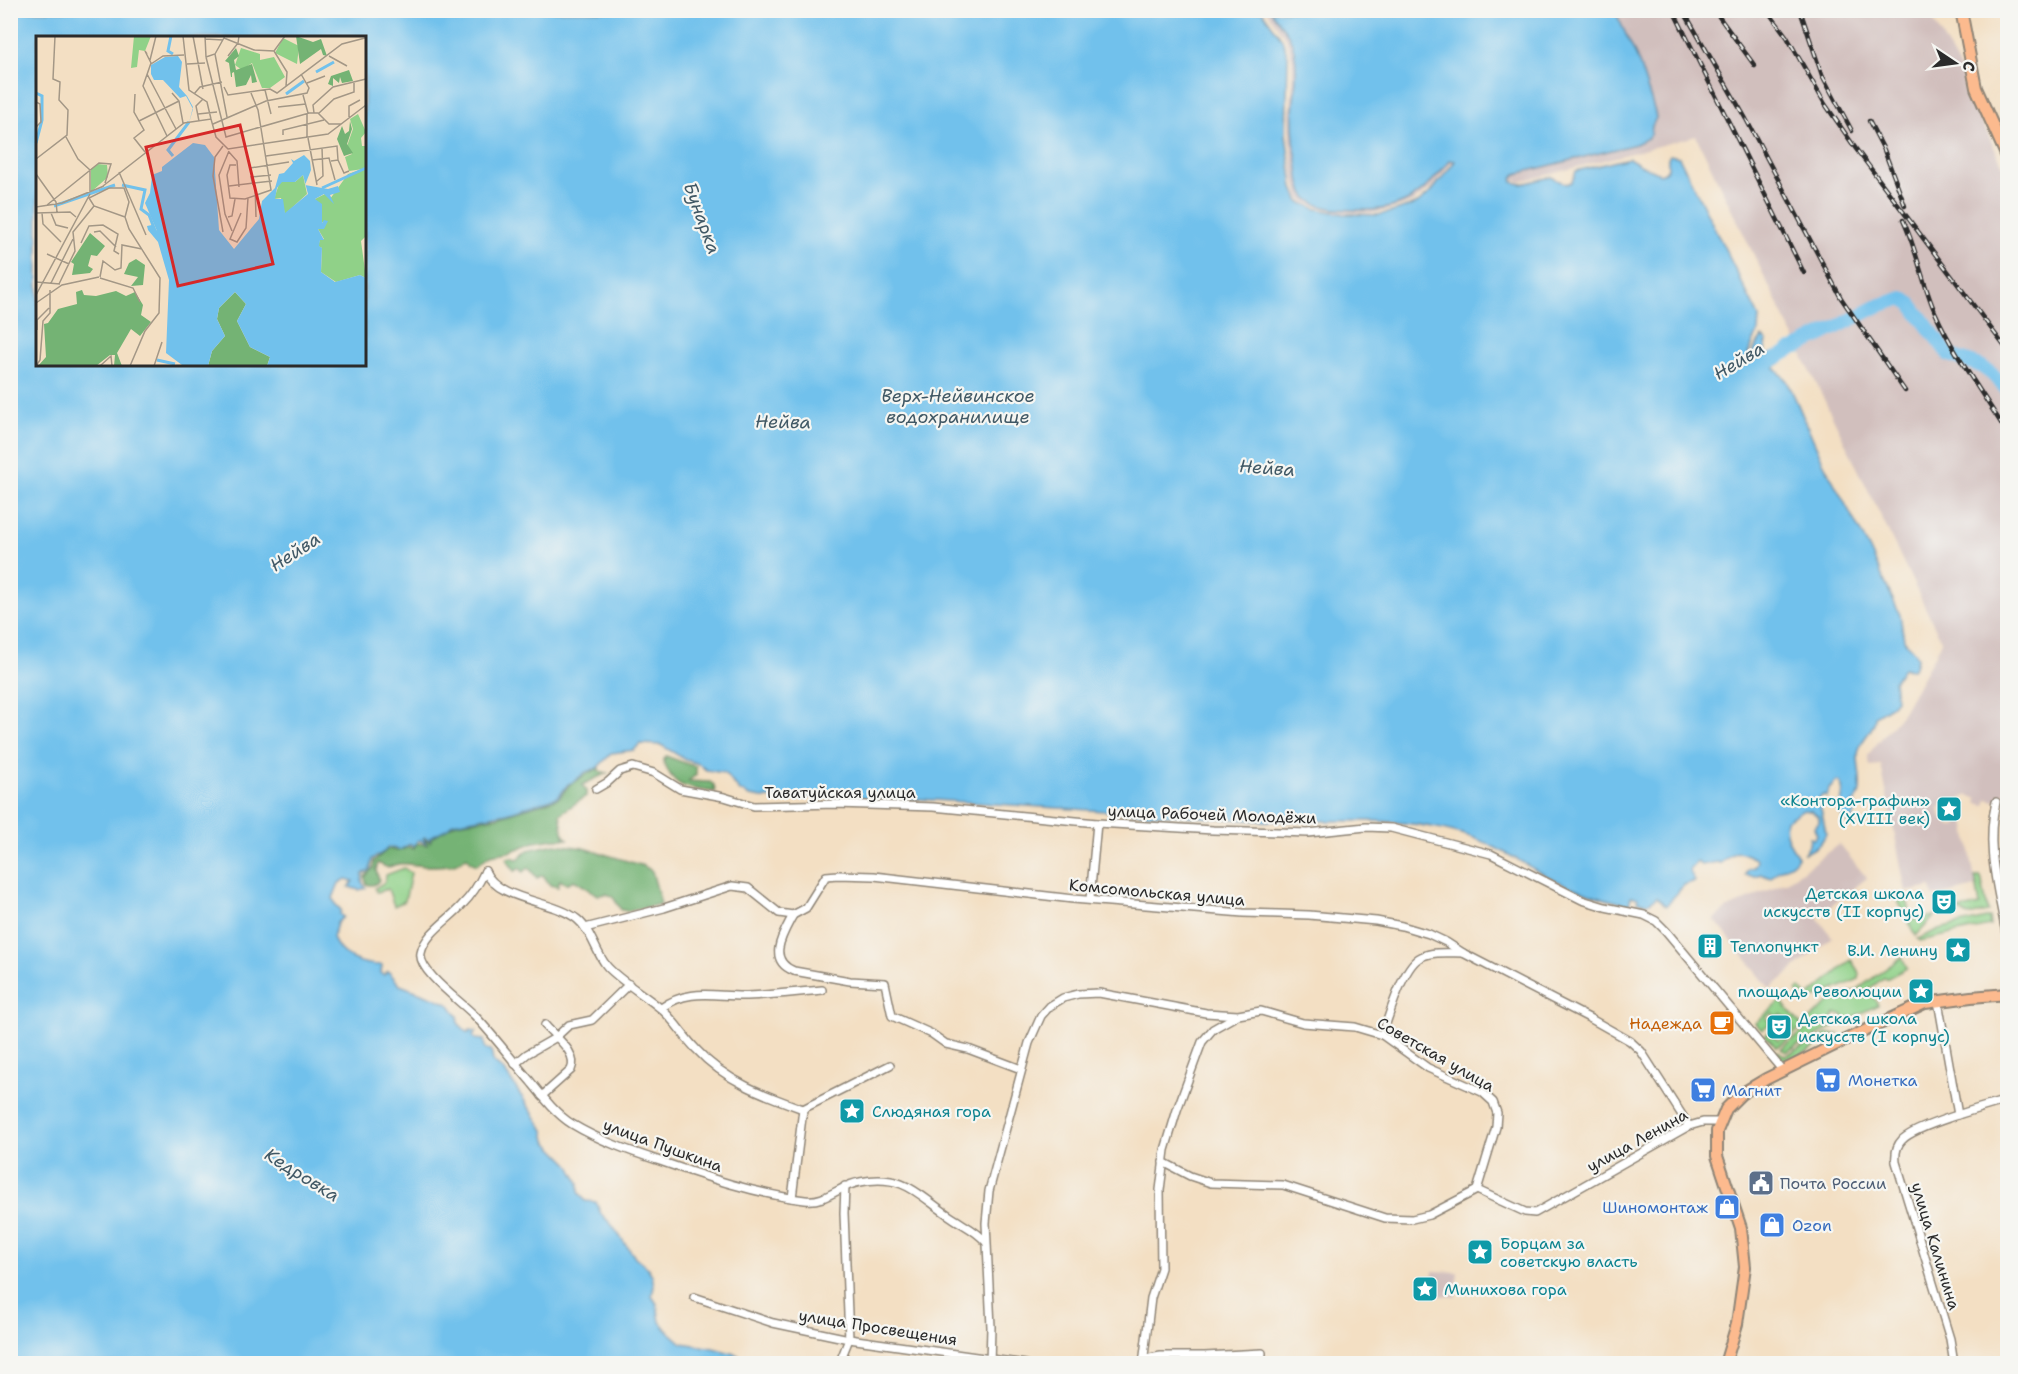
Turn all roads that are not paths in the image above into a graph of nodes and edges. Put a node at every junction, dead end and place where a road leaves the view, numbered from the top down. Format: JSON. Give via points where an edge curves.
{"nodes":[{"id":1,"x":1961,"y":10,"type":"edge"},
{"id":2,"x":2007,"y":159,"type":"edge"},
{"id":3,"x":596,"y":789,"type":"dead end"},
{"id":4,"x":1996,"y":802,"type":"dead end"},
{"id":5,"x":1097,"y":823,"type":"junction"},
{"id":6,"x":1090,"y":899,"type":"junction"},
{"id":7,"x":793,"y":915,"type":"junction"},
{"id":8,"x":585,"y":928,"type":"junction"},
{"id":9,"x":2007,"y":946,"type":"edge"},
{"id":10,"x":1463,"y":953,"type":"junction"},
{"id":11,"x":629,"y":984,"type":"junction"},
{"id":12,"x":822,"y":990,"type":"dead end"},
{"id":13,"x":2007,"y":994,"type":"edge"},
{"id":14,"x":1938,"y":1001,"type":"junction"},
{"id":15,"x":661,"y":1008,"type":"junction"},
{"id":16,"x":1239,"y":1015,"type":"junction"},
{"id":17,"x":544,"y":1025,"type":"dead end"},
{"id":18,"x":1382,"y":1035,"type":"junction"},
{"id":19,"x":555,"y":1038,"type":"junction"},
{"id":20,"x":515,"y":1064,"type":"junction"},
{"id":21,"x":890,"y":1065,"type":"dead end"},
{"id":22,"x":1021,"y":1069,"type":"junction"},
{"id":23,"x":1783,"y":1071,"type":"junction"},
{"id":24,"x":542,"y":1096,"type":"junction"},
{"id":25,"x":2007,"y":1100,"type":"edge"},
{"id":26,"x":803,"y":1109,"type":"junction"},
{"id":27,"x":1958,"y":1115,"type":"junction"},
{"id":28,"x":1719,"y":1122,"type":"junction"},
{"id":29,"x":1689,"y":1126,"type":"junction"},
{"id":30,"x":1163,"y":1162,"type":"junction"},
{"id":31,"x":845,"y":1186,"type":"junction"},
{"id":32,"x":1476,"y":1190,"type":"junction"},
{"id":33,"x":792,"y":1198,"type":"junction"},
{"id":34,"x":986,"y":1242,"type":"junction"},
{"id":35,"x":694,"y":1298,"type":"dead end"},
{"id":36,"x":849,"y":1340,"type":"junction"},
{"id":37,"x":990,"y":1361,"type":"edge"},
{"id":38,"x":1143,"y":1361,"type":"edge"},
{"id":39,"x":839,"y":1364,"type":"edge"},
{"id":40,"x":1026,"y":1364,"type":"edge"},
{"id":41,"x":1261,"y":1364,"type":"edge"},
{"id":42,"x":1725,"y":1364,"type":"edge"},
{"id":43,"x":1954,"y":1364,"type":"edge"}],
"edges":[{"from":1,"to":2,"type":"main road","via":[[1976,87]]},
{"from":3,"to":5,"type":"street","name":"Таватуйская улица","via":[[620,771],[633,767],[654,772],[680,789],[754,806],[933,807]]},
{"from":4,"to":9,"type":"street","via":[[1991,845]]},
{"from":5,"to":6,"type":"street","name":"улица Рабочей Молодёжи"},
{"from":5,"to":23,"type":"street","name":"улица Рабочей Молодёжи","via":[[1308,833],[1377,827],[1491,854],[1582,900],[1656,921]]},
{"from":6,"to":7,"type":"street","name":"Комсомольская улица","via":[[884,876],[833,875],[824,879],[806,908]]},
{"from":6,"to":10,"type":"street","name":"Комсомольская улица","via":[[1376,921],[1429,934]]},
{"from":7,"to":8,"type":"street","via":[[779,913],[748,888],[732,886]]},
{"from":7,"to":22,"type":"street","via":[[779,950],[783,965],[794,971],[850,981],[885,982],[892,1016],[946,1044]]},
{"from":8,"to":11,"type":"street","via":[[607,966]]},
{"from":8,"to":20,"type":"street","name":"улица Пушкина","via":[[569,914],[498,886],[485,871],[471,895],[422,949],[421,960],[428,972],[475,1016]]},
{"from":10,"to":18,"type":"street","via":[[1422,956],[1410,965]]},
{"from":10,"to":29,"type":"street","name":"Комсомольская улица","via":[[1636,1046]]},
{"from":11,"to":15,"type":"street"},
{"from":11,"to":19,"type":"street","via":[[592,1020],[569,1025]]},
{"from":12,"to":15,"type":"street","via":[[745,996],[701,994]]},
{"from":13,"to":14,"type":"main road"},
{"from":14,"to":23,"type":"main road","via":[[1925,1003]]},
{"from":14,"to":27,"type":"street"},
{"from":15,"to":26,"type":"street","via":[[719,1070],[758,1092]]},
{"from":16,"to":18,"type":"street","name":"Советская улица","via":[[1265,1012],[1295,1021],[1355,1027]]},
{"from":16,"to":22,"type":"street","name":"Советская улица","via":[[1206,1013],[1106,994],[1084,993],[1063,998],[1041,1016]]},
{"from":16,"to":30,"type":"street","via":[[1213,1029],[1202,1042]]},
{"from":17,"to":19,"type":"street"},
{"from":18,"to":32,"type":"street","name":"Советская улица","via":[[1428,1068],[1482,1092],[1493,1102],[1496,1127]]},
{"from":19,"to":20,"type":"street"},
{"from":19,"to":24,"type":"street","via":[[572,1056],[573,1065]]},
{"from":20,"to":24,"type":"street","name":"улица Пушкина"},
{"from":21,"to":26,"type":"street"},
{"from":22,"to":34,"type":"street","via":[[989,1191]]},
{"from":23,"to":28,"type":"main road","via":[[1741,1094]]},
{"from":24,"to":33,"type":"street","name":"улица Пушкина","via":[[571,1123],[622,1148],[710,1178]]},
{"from":25,"to":27,"type":"street"},
{"from":26,"to":33,"type":"street"},
{"from":27,"to":43,"type":"street","name":"улица Калинина","via":[[1914,1132],[1902,1139],[1895,1150],[1940,1300]]},
{"from":28,"to":29,"type":"street","name":"улица Ленина"},
{"from":28,"to":42,"type":"main road","via":[[1717,1156],[1741,1228],[1745,1267],[1737,1324]]},
{"from":29,"to":32,"type":"street","name":"улица Ленина","via":[[1539,1212],[1526,1212]]},
{"from":30,"to":32,"type":"street","via":[[1211,1183],[1283,1185],[1385,1218],[1429,1215]]},
{"from":30,"to":38,"type":"street","via":[[1161,1268],[1151,1298]]},
{"from":31,"to":33,"type":"street","name":"улица Пушкина","via":[[819,1200]]},
{"from":31,"to":34,"type":"street","name":"улица Пушкина","via":[[859,1182],[901,1183]]},
{"from":31,"to":36,"type":"street"},
{"from":34,"to":37,"type":"street"},
{"from":35,"to":36,"type":"street","name":"улица Просвещения","via":[[773,1323]]},
{"from":36,"to":37,"type":"street","name":"улица Просвещения"},
{"from":36,"to":39,"type":"street"},
{"from":37,"to":40,"type":"street","name":"улица Просвещения"},
{"from":38,"to":41,"type":"street","via":[[1161,1356],[1262,1353]]}]}
